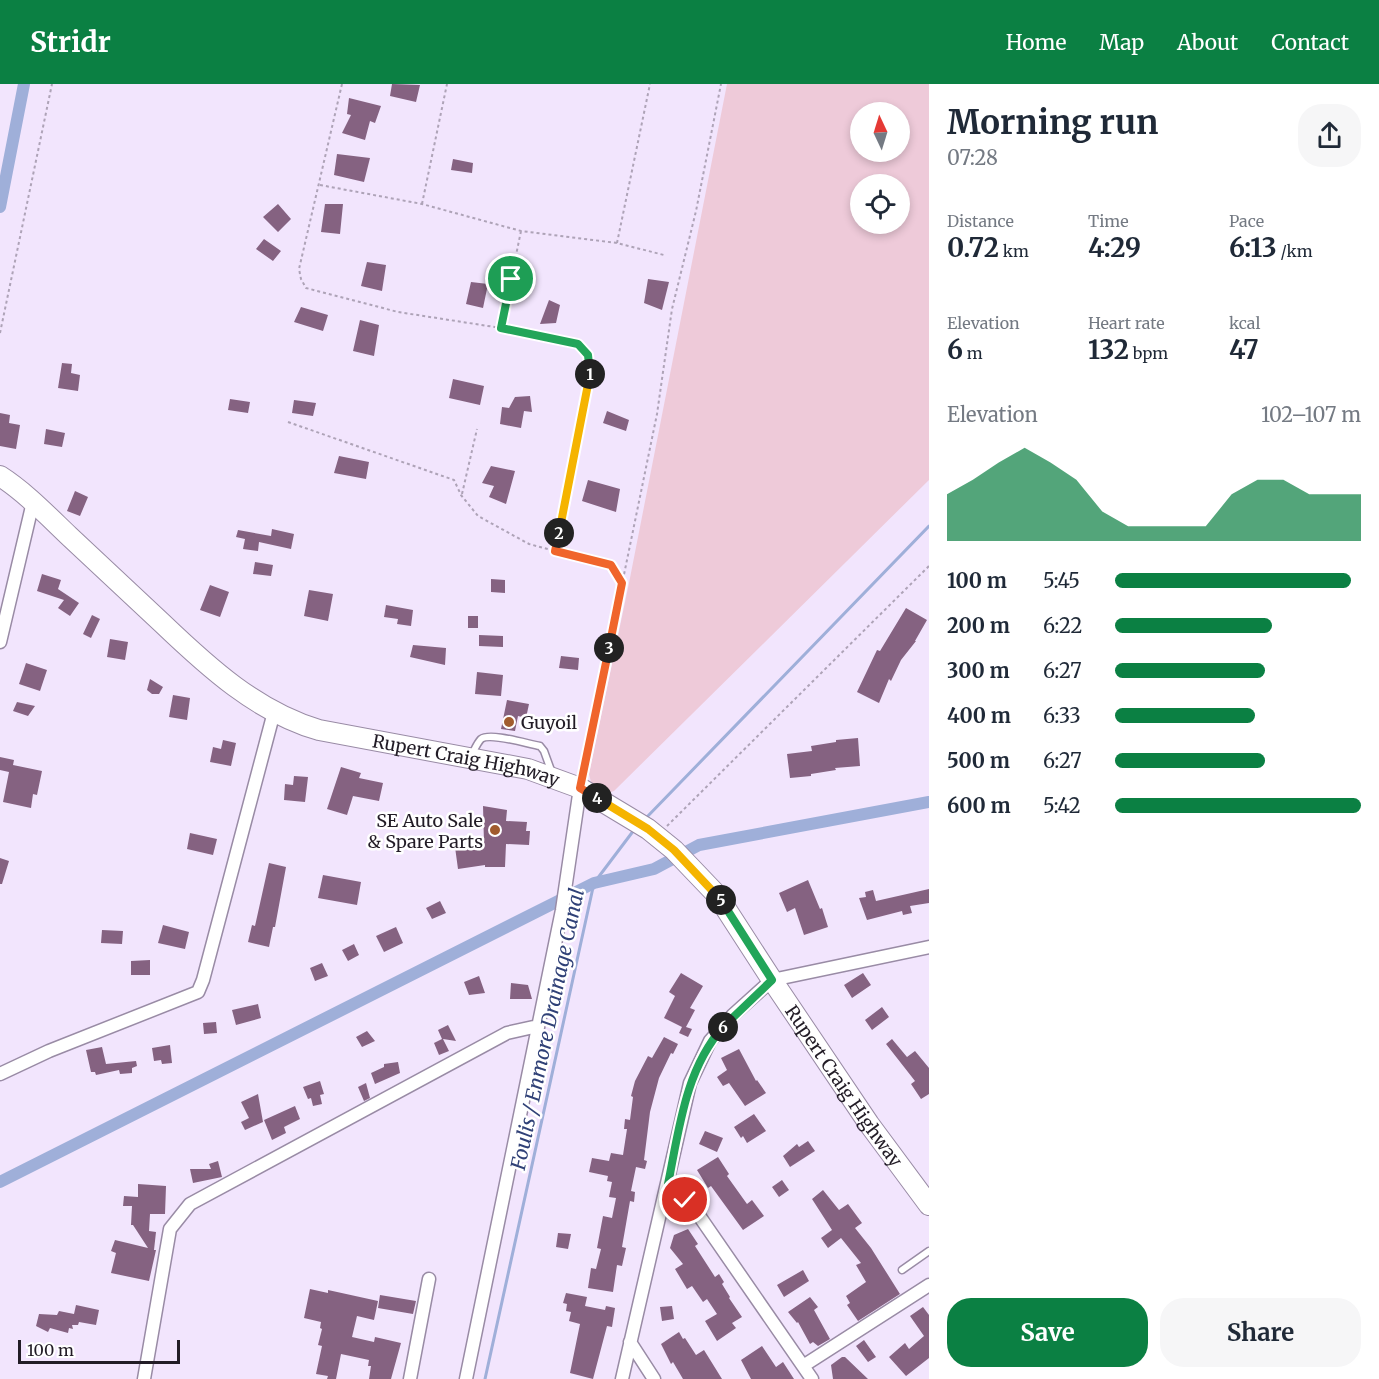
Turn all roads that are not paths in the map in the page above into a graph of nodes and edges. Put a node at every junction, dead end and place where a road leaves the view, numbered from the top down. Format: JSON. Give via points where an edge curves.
{"nodes":[{"id":1,"x":0,"y":476,"type":"edge"},
{"id":2,"x":33,"y":502,"type":"junction"},
{"id":3,"x":0,"y":642,"type":"edge"},
{"id":4,"x":274,"y":712,"type":"junction"},
{"id":5,"x":580,"y":788,"type":"junction"},
{"id":6,"x":929,"y":947,"type":"edge"},
{"id":7,"x":772,"y":980,"type":"junction"},
{"id":8,"x":538,"y":1026,"type":"junction"},
{"id":9,"x":0,"y":1074,"type":"edge"},
{"id":10,"x":668,"y":1184,"type":"junction"},
{"id":11,"x":929,"y":1205,"type":"edge"},
{"id":12,"x":929,"y":1251,"type":"edge"},
{"id":13,"x":902,"y":1270,"type":"dead end"},
{"id":14,"x":429,"y":1279,"type":"dead end"},
{"id":15,"x":929,"y":1285,"type":"edge"},
{"id":16,"x":630,"y":1342,"type":"junction"},
{"id":17,"x":803,"y":1366,"type":"junction"},
{"id":18,"x":144,"y":1379,"type":"edge"},
{"id":19,"x":410,"y":1379,"type":"edge"},
{"id":20,"x":466,"y":1379,"type":"edge"},
{"id":21,"x":622,"y":1379,"type":"edge"},
{"id":22,"x":654,"y":1379,"type":"edge"},
{"id":23,"x":812,"y":1379,"type":"edge"}],
"edges":[{"from":1,"to":2,"type":"main road","name":"Rupert Craig Highway"},
{"from":2,"to":3,"type":"street"},
{"from":2,"to":4,"type":"main road","name":"Rupert Craig Highway","via":[[183,644]]},
{"from":4,"to":5,"type":"main road","name":"Rupert Craig Highway","via":[[319,730],[528,769]]},
{"from":4,"to":9,"type":"street","via":[[198,992]]},
{"from":5,"to":7,"type":"main road","name":"Rupert Craig Highway","via":[[674,850],[717,895]]},
{"from":5,"to":8,"type":"street","via":[[562,910]]},
{"from":6,"to":7,"type":"street"},
{"from":7,"to":10,"type":"street","via":[[710,1041],[690,1083]]},
{"from":7,"to":11,"type":"main road","name":"Rupert Craig Highway"},
{"from":8,"to":18,"type":"street","via":[[507,1033],[190,1204],[170,1229]]},
{"from":8,"to":20,"type":"street"},
{"from":10,"to":16,"type":"street"},
{"from":10,"to":17,"type":"street","via":[[700,1216]]},
{"from":12,"to":13,"type":"lane"},
{"from":14,"to":19,"type":"street"},
{"from":15,"to":17,"type":"street"},
{"from":16,"to":21,"type":"street"},
{"from":16,"to":22,"type":"street"},
{"from":17,"to":23,"type":"street"}]}
